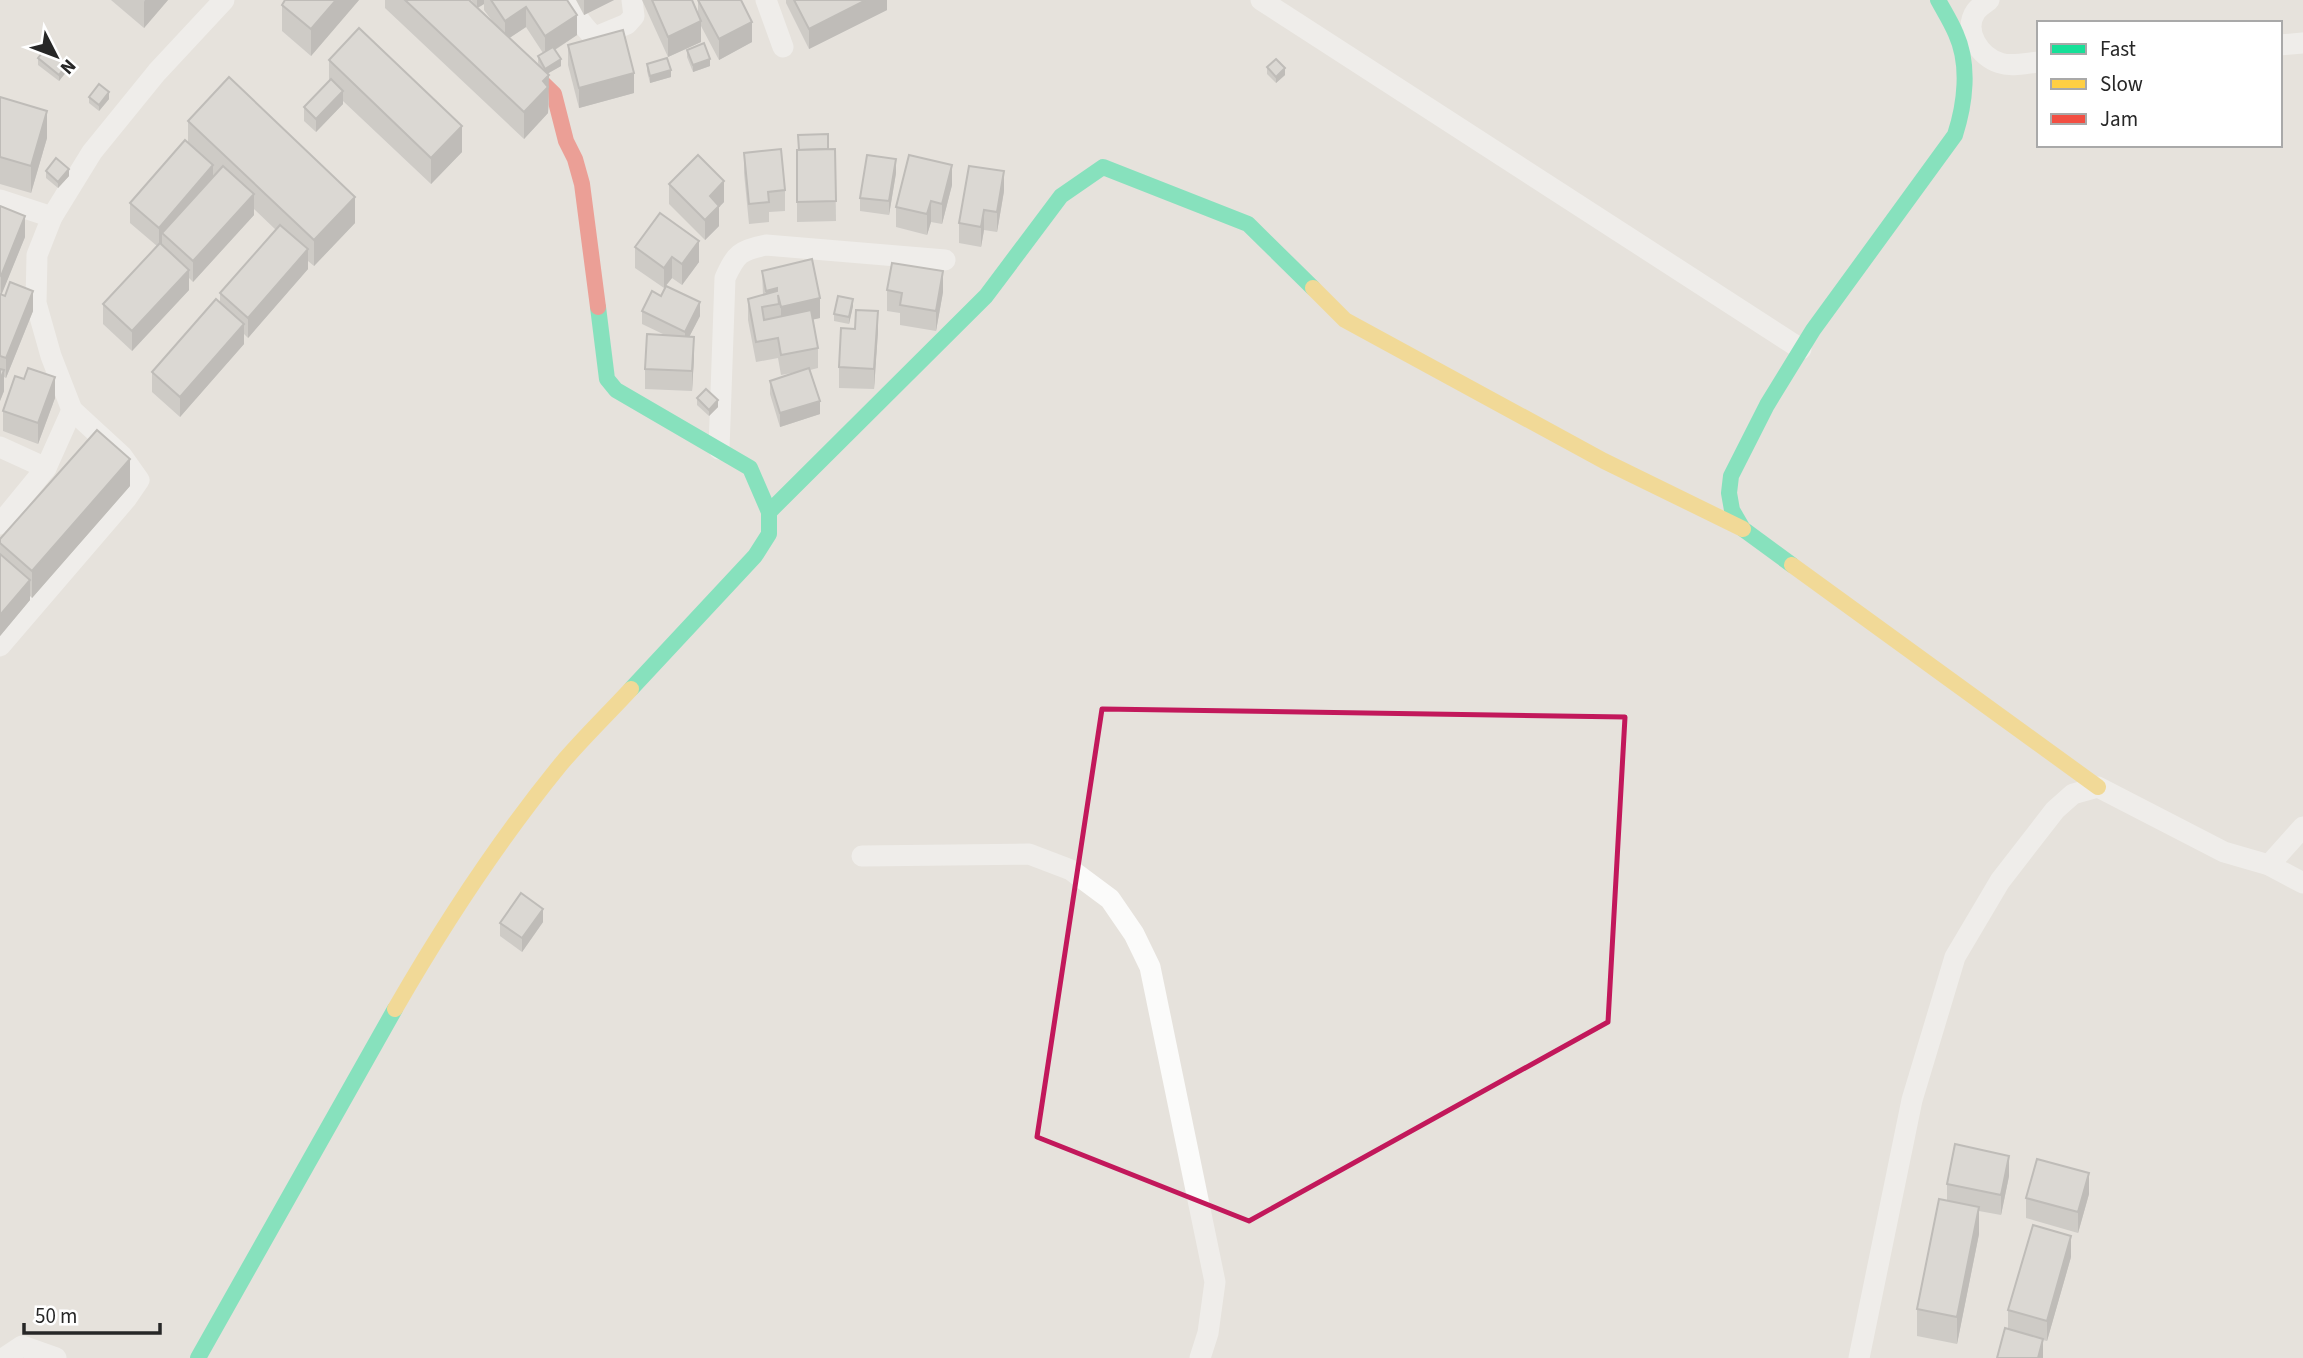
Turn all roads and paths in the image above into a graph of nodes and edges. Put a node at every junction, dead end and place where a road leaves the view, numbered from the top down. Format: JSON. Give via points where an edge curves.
{"nodes":[{"id":1,"x":224,"y":0,"type":"edge"},
{"id":2,"x":564,"y":0,"type":"edge"},
{"id":3,"x":632,"y":0,"type":"edge"},
{"id":4,"x":766,"y":0,"type":"edge"},
{"id":5,"x":1261,"y":0,"type":"edge"},
{"id":6,"x":1938,"y":0,"type":"edge"},
{"id":7,"x":1989,"y":0,"type":"edge"},
{"id":8,"x":2303,"y":43,"type":"edge"},
{"id":9,"x":2282,"y":45,"type":"edge"},
{"id":10,"x":507,"y":47,"type":"edge"},
{"id":11,"x":783,"y":47,"type":"dead end"},
{"id":12,"x":2037,"y":62,"type":"edge"},
{"id":13,"x":0,"y":200,"type":"edge"},
{"id":14,"x":52,"y":217,"type":"junction"},
{"id":15,"x":946,"y":260,"type":"dead end"},
{"id":16,"x":1801,"y":349,"type":"junction"},
{"id":17,"x":72,"y":410,"type":"junction"},
{"id":18,"x":0,"y":447,"type":"edge"},
{"id":19,"x":719,"y":449,"type":"junction"},
{"id":20,"x":46,"y":468,"type":"junction"},
{"id":21,"x":769,"y":512,"type":"junction"},
{"id":22,"x":0,"y":524,"type":"edge"},
{"id":23,"x":1743,"y":529,"type":"junction"},
{"id":24,"x":0,"y":646,"type":"edge"},
{"id":25,"x":2098,"y":787,"type":"junction"},
{"id":26,"x":2303,"y":827,"type":"edge"},
{"id":27,"x":862,"y":856,"type":"dead end"},
{"id":28,"x":2269,"y":865,"type":"junction"},
{"id":29,"x":2303,"y":883,"type":"edge"},
{"id":30,"x":4,"y":1358,"type":"edge"},
{"id":31,"x":57,"y":1358,"type":"edge"},
{"id":32,"x":198,"y":1358,"type":"edge"},
{"id":33,"x":1200,"y":1358,"type":"edge"},
{"id":34,"x":1859,"y":1358,"type":"edge"}],
"edges":[{"from":1,"to":14,"type":"street","via":[[92,152]]},
{"from":2,"to":3,"type":"street","via":[[597,36],[634,16]]},
{"from":4,"to":11,"type":"street"},
{"from":5,"to":16,"type":"street"},
{"from":6,"to":16,"type":"street","via":[[1957,35],[1963,62],[1964,106],[1955,135]]},
{"from":7,"to":12,"type":"street","via":[[1976,11],[1972,22],[1976,46],[1986,58],[2003,65]]},
{"from":8,"to":9,"type":"street"},
{"from":10,"to":19,"type":"street","via":[[554,94],[575,159],[607,379],[617,390]]},
{"from":13,"to":14,"type":"street"},
{"from":14,"to":17,"type":"street","via":[[37,255],[36,303]]},
{"from":15,"to":19,"type":"street","via":[[766,245],[746,249],[734,259],[725,278]]},
{"from":16,"to":23,"type":"street","via":[[1731,476],[1732,510]]},
{"from":17,"to":20,"type":"street"},
{"from":17,"to":24,"type":"street","via":[[122,456],[139,480]]},
{"from":18,"to":20,"type":"street"},
{"from":19,"to":21,"type":"street","via":[[750,468]]},
{"from":20,"to":22,"type":"street"},
{"from":21,"to":23,"type":"street","via":[[986,296],[1061,196],[1102,167],[1248,224],[1345,320],[1605,461]]},
{"from":21,"to":32,"type":"street","via":[[769,534],[755,556],[564,762],[510,830],[415,975]]},
{"from":23,"to":25,"type":"street"},
{"from":25,"to":28,"type":"street","via":[[2224,852]]},
{"from":25,"to":34,"type":"street","via":[[2073,794],[2032,837],[1955,957],[1912,1100]]},
{"from":26,"to":28,"type":"street"},
{"from":27,"to":33,"type":"street","via":[[1029,854],[1071,870],[1110,899],[1134,934],[1150,967],[1215,1282]]},
{"from":28,"to":29,"type":"street"},
{"from":30,"to":31,"type":"street","via":[[22,1346]]}]}
